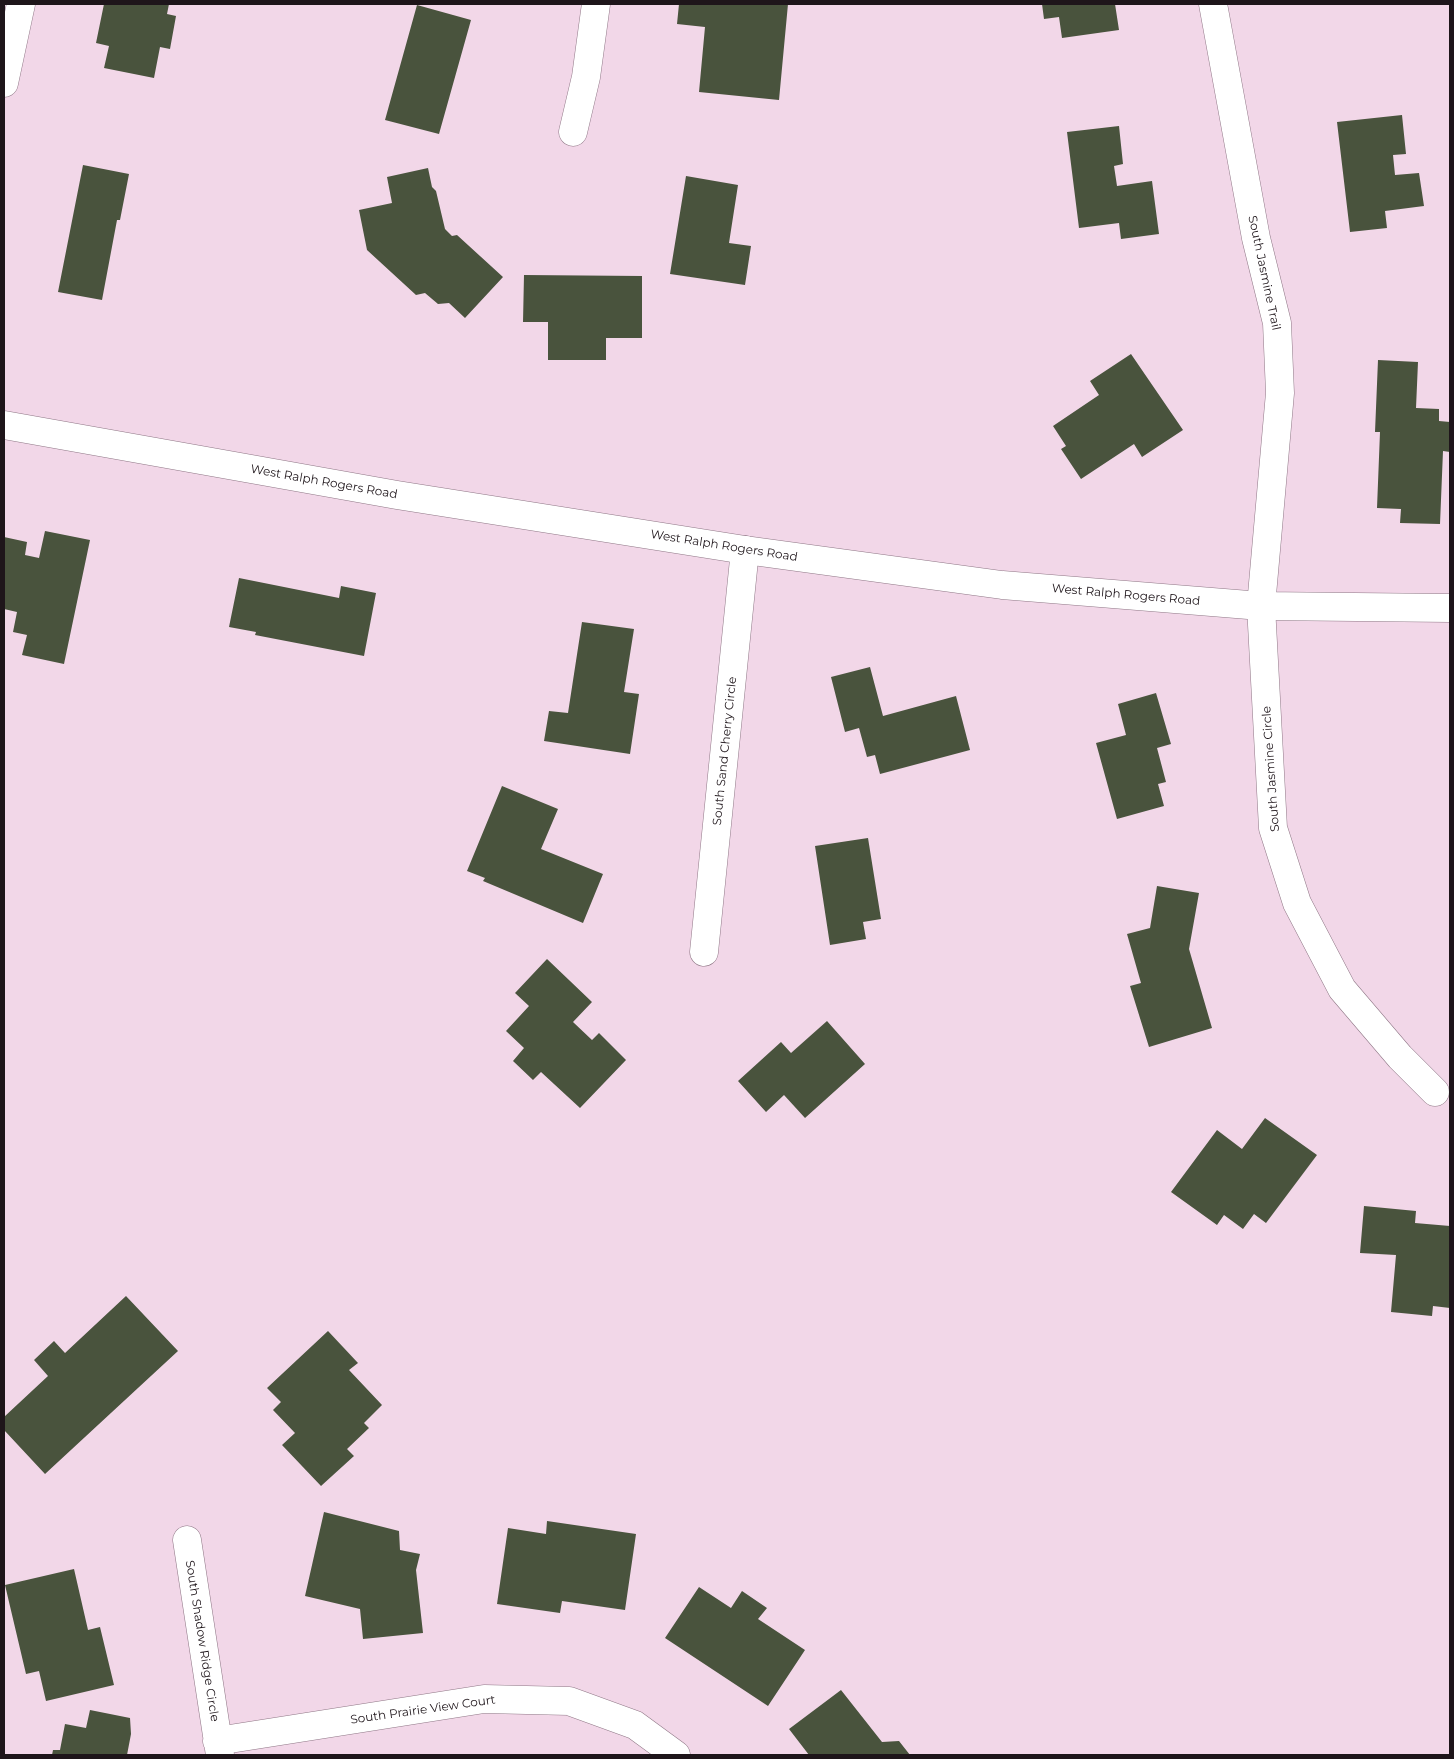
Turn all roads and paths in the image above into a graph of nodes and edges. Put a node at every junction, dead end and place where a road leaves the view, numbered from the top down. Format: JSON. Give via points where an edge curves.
{"nodes":[{"id":1,"x":21,"y":4,"type":"edge"},
{"id":2,"x":596,"y":4,"type":"edge"},
{"id":3,"x":1213,"y":4,"type":"edge"},
{"id":4,"x":4,"y":83,"type":"edge"},
{"id":5,"x":574,"y":132,"type":"dead end"},
{"id":6,"x":4,"y":425,"type":"edge"},
{"id":7,"x":745,"y":550,"type":"junction"},
{"id":8,"x":1261,"y":606,"type":"junction"},
{"id":9,"x":1450,"y":608,"type":"edge"},
{"id":10,"x":704,"y":952,"type":"dead end"},
{"id":11,"x":1435,"y":1092,"type":"dead end"},
{"id":12,"x":187,"y":1540,"type":"dead end"},
{"id":13,"x":219,"y":1748,"type":"edge"},
{"id":14,"x":676,"y":1755,"type":"edge"}],
"edges":[{"from":1,"to":4,"type":"street"},
{"from":2,"to":5,"type":"street","via":[[586,77]]},
{"from":3,"to":8,"type":"street","name":"South Jasmine Trail","via":[[1256,238],[1277,323],[1280,393]]},
{"from":6,"to":7,"type":"street","name":"West Ralph Rogers Road","via":[[406,497]]},
{"from":7,"to":8,"type":"street","name":"West Ralph Rogers Road","via":[[1002,585]]},
{"from":7,"to":10,"type":"street","name":"South Sand Cherry Circle"},
{"from":8,"to":9,"type":"street","name":"West Ralph Rogers Road"},
{"from":8,"to":11,"type":"street","name":"South Jasmine Circle","via":[[1273,828],[1297,902],[1342,989],[1400,1057]]},
{"from":12,"to":13,"type":"street","name":"South Shadow Ridge Circle"},
{"from":13,"to":14,"type":"street","name":"South Prairie View Court","via":[[484,1700],[569,1701],[635,1726]]}]}
